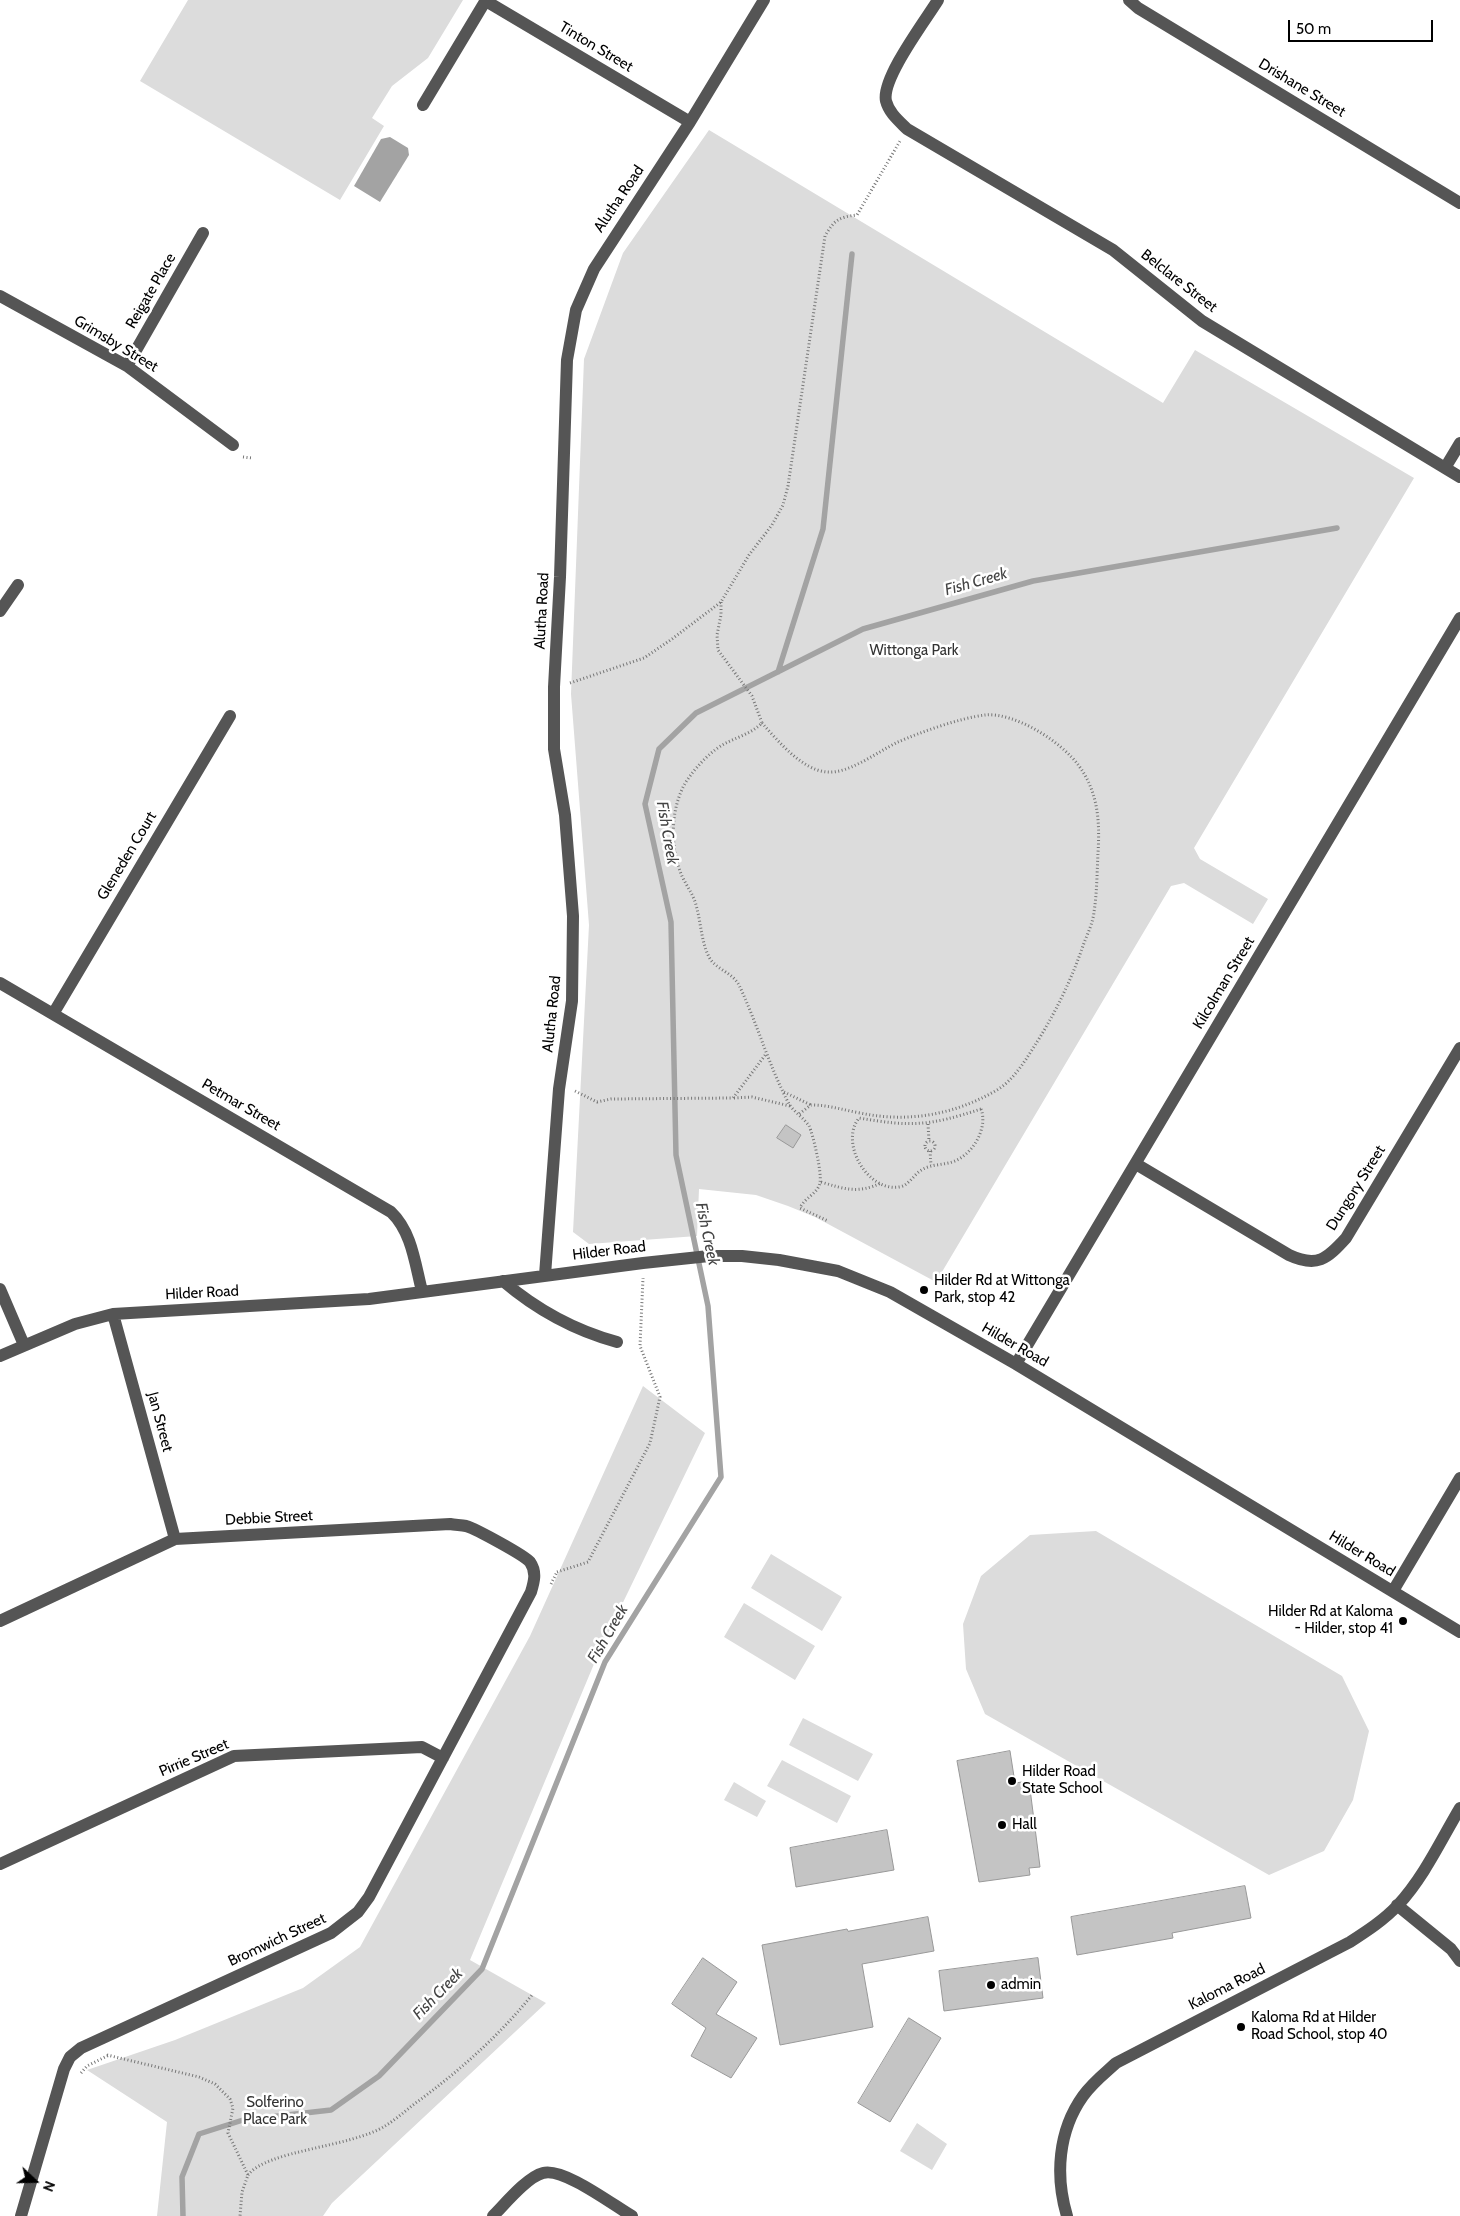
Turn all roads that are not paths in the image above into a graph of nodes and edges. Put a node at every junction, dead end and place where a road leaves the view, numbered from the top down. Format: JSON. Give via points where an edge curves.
{"nodes":[{"id":1,"x":486,"y":0,"type":"edge"},
{"id":2,"x":764,"y":0,"type":"edge"},
{"id":3,"x":938,"y":0,"type":"edge"},
{"id":4,"x":1129,"y":0,"type":"edge"},
{"id":5,"x":423,"y":105,"type":"dead end"},
{"id":6,"x":690,"y":122,"type":"junction"},
{"id":7,"x":1460,"y":203,"type":"edge"},
{"id":8,"x":202,"y":233,"type":"dead end"},
{"id":9,"x":0,"y":296,"type":"edge"},
{"id":10,"x":127,"y":366,"type":"junction"},
{"id":11,"x":1460,"y":443,"type":"edge"},
{"id":12,"x":233,"y":446,"type":"dead end"},
{"id":13,"x":1445,"y":468,"type":"junction"},
{"id":14,"x":1460,"y":477,"type":"edge"},
{"id":15,"x":18,"y":585,"type":"dead end"},
{"id":16,"x":0,"y":611,"type":"edge"},
{"id":17,"x":1460,"y":618,"type":"edge"},
{"id":18,"x":230,"y":716,"type":"dead end"},
{"id":19,"x":0,"y":982,"type":"edge"},
{"id":20,"x":53,"y":1014,"type":"junction"},
{"id":21,"x":1460,"y":1048,"type":"edge"},
{"id":22,"x":1136,"y":1164,"type":"junction"},
{"id":23,"x":545,"y":1275,"type":"junction"},
{"id":24,"x":503,"y":1282,"type":"junction"},
{"id":25,"x":0,"y":1289,"type":"edge"},
{"id":26,"x":422,"y":1291,"type":"junction"},
{"id":27,"x":113,"y":1314,"type":"junction"},
{"id":28,"x":617,"y":1342,"type":"dead end"},
{"id":29,"x":24,"y":1345,"type":"junction"},
{"id":30,"x":0,"y":1356,"type":"edge"},
{"id":31,"x":1016,"y":1364,"type":"junction"},
{"id":32,"x":1460,"y":1478,"type":"edge"},
{"id":33,"x":175,"y":1539,"type":"junction"},
{"id":34,"x":535,"y":1579,"type":"joint"},
{"id":35,"x":1393,"y":1591,"type":"junction"},
{"id":36,"x":0,"y":1621,"type":"edge"},
{"id":37,"x":1460,"y":1632,"type":"edge"},
{"id":38,"x":443,"y":1758,"type":"junction"},
{"id":39,"x":1460,"y":1808,"type":"edge"},
{"id":40,"x":0,"y":1864,"type":"edge"},
{"id":41,"x":1398,"y":1906,"type":"junction"},
{"id":42,"x":1460,"y":1961,"type":"edge"},
{"id":43,"x":21,"y":2216,"type":"edge"},
{"id":44,"x":493,"y":2216,"type":"edge"},
{"id":45,"x":632,"y":2216,"type":"edge"},
{"id":46,"x":1067,"y":2216,"type":"edge"}],
"edges":[{"from":1,"to":5,"type":"street"},
{"from":1,"to":6,"type":"street","name":"Tinton Street"},
{"from":2,"to":6,"type":"street","name":"Alutha Road"},
{"from":3,"to":13,"type":"street","name":"Belclare Street","via":[[887,84],[886,101],[892,114],[907,129],[1113,250],[1202,321]]},
{"from":4,"to":7,"type":"street","name":"Drishane Street"},
{"from":6,"to":23,"type":"street","name":"Alutha Road","via":[[594,269],[576,310],[567,360],[554,749],[565,816],[573,916],[572,1001],[559,1089]]},
{"from":8,"to":10,"type":"street","name":"Reigate Place"},
{"from":9,"to":10,"type":"street","name":"Grimsby Street"},
{"from":10,"to":12,"type":"street","name":"Grimsby Street"},
{"from":11,"to":13,"type":"street"},
{"from":13,"to":14,"type":"street","name":"Belclare Street"},
{"from":15,"to":16,"type":"street"},
{"from":17,"to":22,"type":"street","name":"Kilcolman Street"},
{"from":18,"to":20,"type":"street","name":"Gleneden Court"},
{"from":19,"to":20,"type":"street","name":"Petmar Street"},
{"from":20,"to":26,"type":"street","name":"Petmar Street","via":[[391,1212],[406,1231]]},
{"from":21,"to":22,"type":"street","name":"Dungory Street","via":[[1346,1238],[1333,1253],[1318,1262],[1302,1261],[1288,1255]]},
{"from":22,"to":31,"type":"street","name":"Kilcolman Street"},
{"from":23,"to":24,"type":"street","name":"Hilder Road"},
{"from":23,"to":31,"type":"street","name":"Hilder Road","via":[[709,1256],[779,1260],[838,1271],[890,1292]]},
{"from":24,"to":26,"type":"street","name":"Hilder Road"},
{"from":24,"to":28,"type":"street","via":[[532,1305],[591,1335]]},
{"from":25,"to":29,"type":"street"},
{"from":26,"to":27,"type":"street","name":"Hilder Road","via":[[370,1299]]},
{"from":27,"to":29,"type":"street","name":"Hilder Road","via":[[75,1324]]},
{"from":27,"to":33,"type":"street","name":"Jan Street"},
{"from":29,"to":30,"type":"street","name":"Hilder Road"},
{"from":31,"to":35,"type":"street","name":"Hilder Road"},
{"from":32,"to":35,"type":"street"},
{"from":33,"to":34,"type":"street","name":"Debbie Street","via":[[450,1524],[480,1532],[529,1562]]},
{"from":33,"to":36,"type":"street","name":"Debbie Street"},
{"from":34,"to":38,"type":"street","name":"Bromwich Street","via":[[532,1592]]},
{"from":35,"to":37,"type":"street","name":"Hilder Road"},
{"from":38,"to":40,"type":"street","name":"Pirrie Street","via":[[422,1747],[234,1756]]},
{"from":38,"to":43,"type":"street","name":"Bromwich Street","via":[[369,1897],[345,1924],[81,2048],[70,2057]]},
{"from":39,"to":41,"type":"street","name":"Kaloma Road","via":[[1416,1883]]},
{"from":41,"to":42,"type":"street","via":[[1451,1949]]},
{"from":41,"to":46,"type":"street","name":"Kaloma Road","via":[[1350,1942],[1116,2063],[1097,2080],[1075,2108],[1058,2167]]},
{"from":44,"to":45,"type":"street","via":[[533,2177],[550,2172],[570,2179]]}]}
